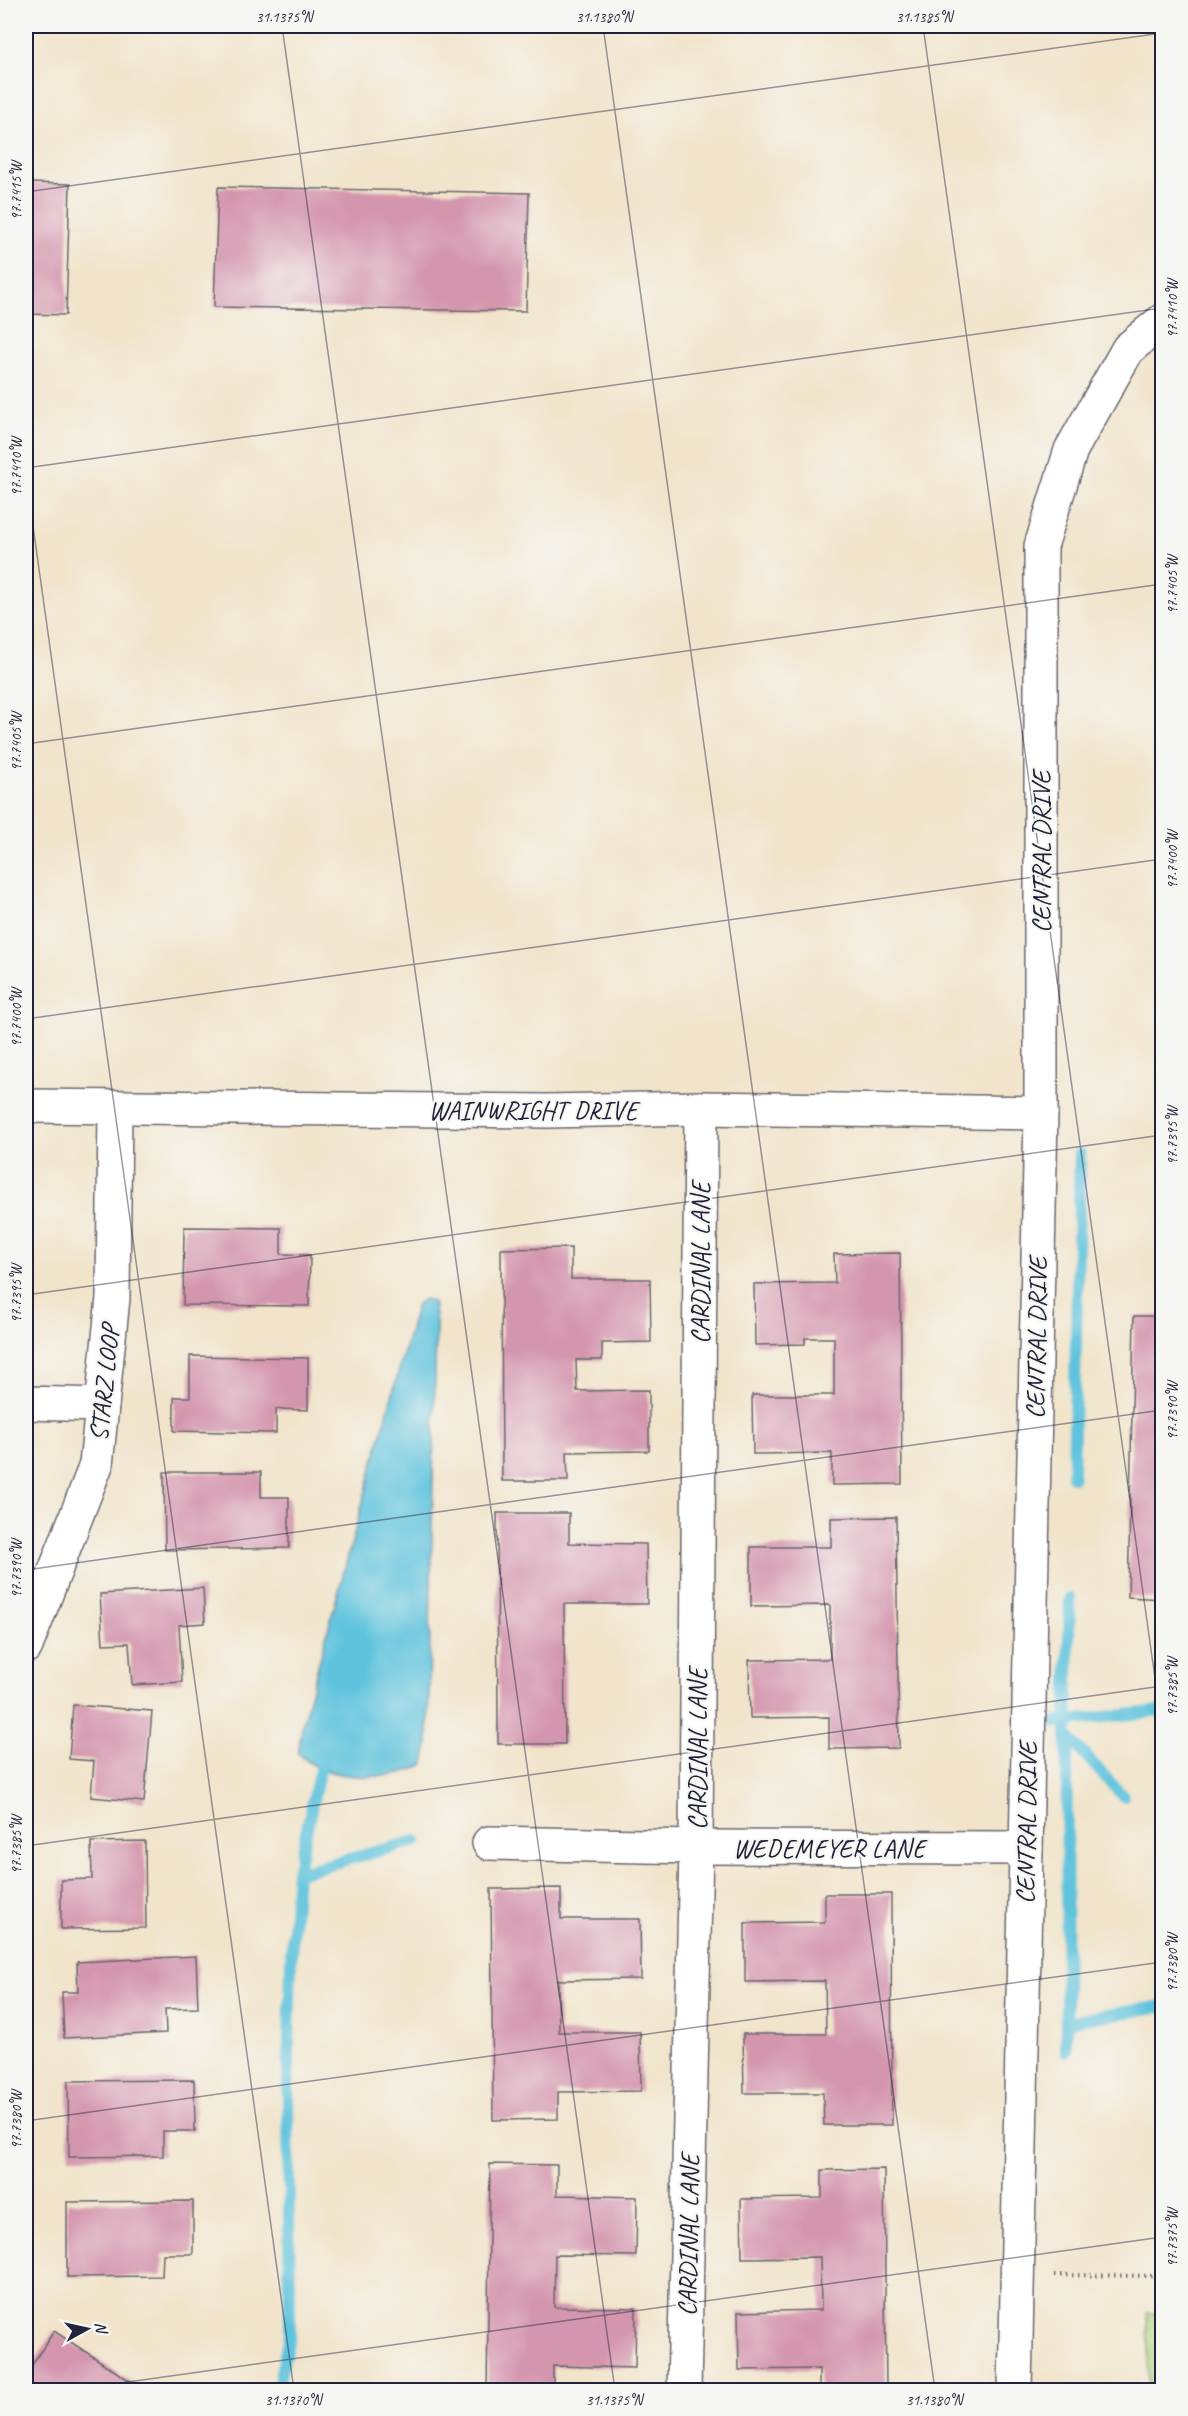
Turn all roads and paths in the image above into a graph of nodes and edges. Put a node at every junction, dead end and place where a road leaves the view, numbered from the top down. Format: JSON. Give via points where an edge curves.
{"nodes":[{"id":1,"x":1162,"y":321,"type":"edge"},
{"id":2,"x":26,"y":1106,"type":"edge"},
{"id":3,"x":116,"y":1107,"type":"junction"},
{"id":4,"x":701,"y":1108,"type":"junction"},
{"id":5,"x":1041,"y":1113,"type":"junction"},
{"id":6,"x":26,"y":1403,"type":"edge"},
{"id":7,"x":102,"y":1405,"type":"junction"},
{"id":8,"x":26,"y":1646,"type":"edge"},
{"id":9,"x":489,"y":1843,"type":"dead end"},
{"id":10,"x":696,"y":1847,"type":"junction"},
{"id":11,"x":1026,"y":1848,"type":"junction"},
{"id":12,"x":1017,"y":2274,"type":"junction"},
{"id":13,"x":1162,"y":2276,"type":"edge"},
{"id":14,"x":684,"y":2391,"type":"edge"},
{"id":15,"x":1015,"y":2391,"type":"edge"}],
"edges":[{"from":1,"to":5,"type":"street","name":"CENTRAL DRIVE","via":[[1128,349],[1071,450],[1041,546]]},
{"from":2,"to":3,"type":"street","name":"WAINWRIGHT DRIVE"},
{"from":3,"to":4,"type":"street","name":"WAINWRIGHT DRIVE","via":[[547,1111]]},
{"from":3,"to":7,"type":"street","name":"STARZ LOOP","via":[[113,1298]]},
{"from":4,"to":5,"type":"street","name":"WAINWRIGHT DRIVE"},
{"from":4,"to":10,"type":"street","name":"CARDINAL LANE"},
{"from":5,"to":11,"type":"street","name":"CENTRAL DRIVE"},
{"from":6,"to":7,"type":"street"},
{"from":7,"to":8,"type":"street","name":"STARZ LOOP","via":[[96,1465]]},
{"from":9,"to":10,"type":"street","name":"WEDEMEYER LANE"},
{"from":10,"to":11,"type":"street","name":"WEDEMEYER LANE"},
{"from":10,"to":14,"type":"street","name":"CARDINAL LANE"},
{"from":11,"to":12,"type":"street","name":"CENTRAL DRIVE"},
{"from":12,"to":13,"type":"path"},
{"from":12,"to":15,"type":"street","name":"CENTRAL DRIVE"}]}
